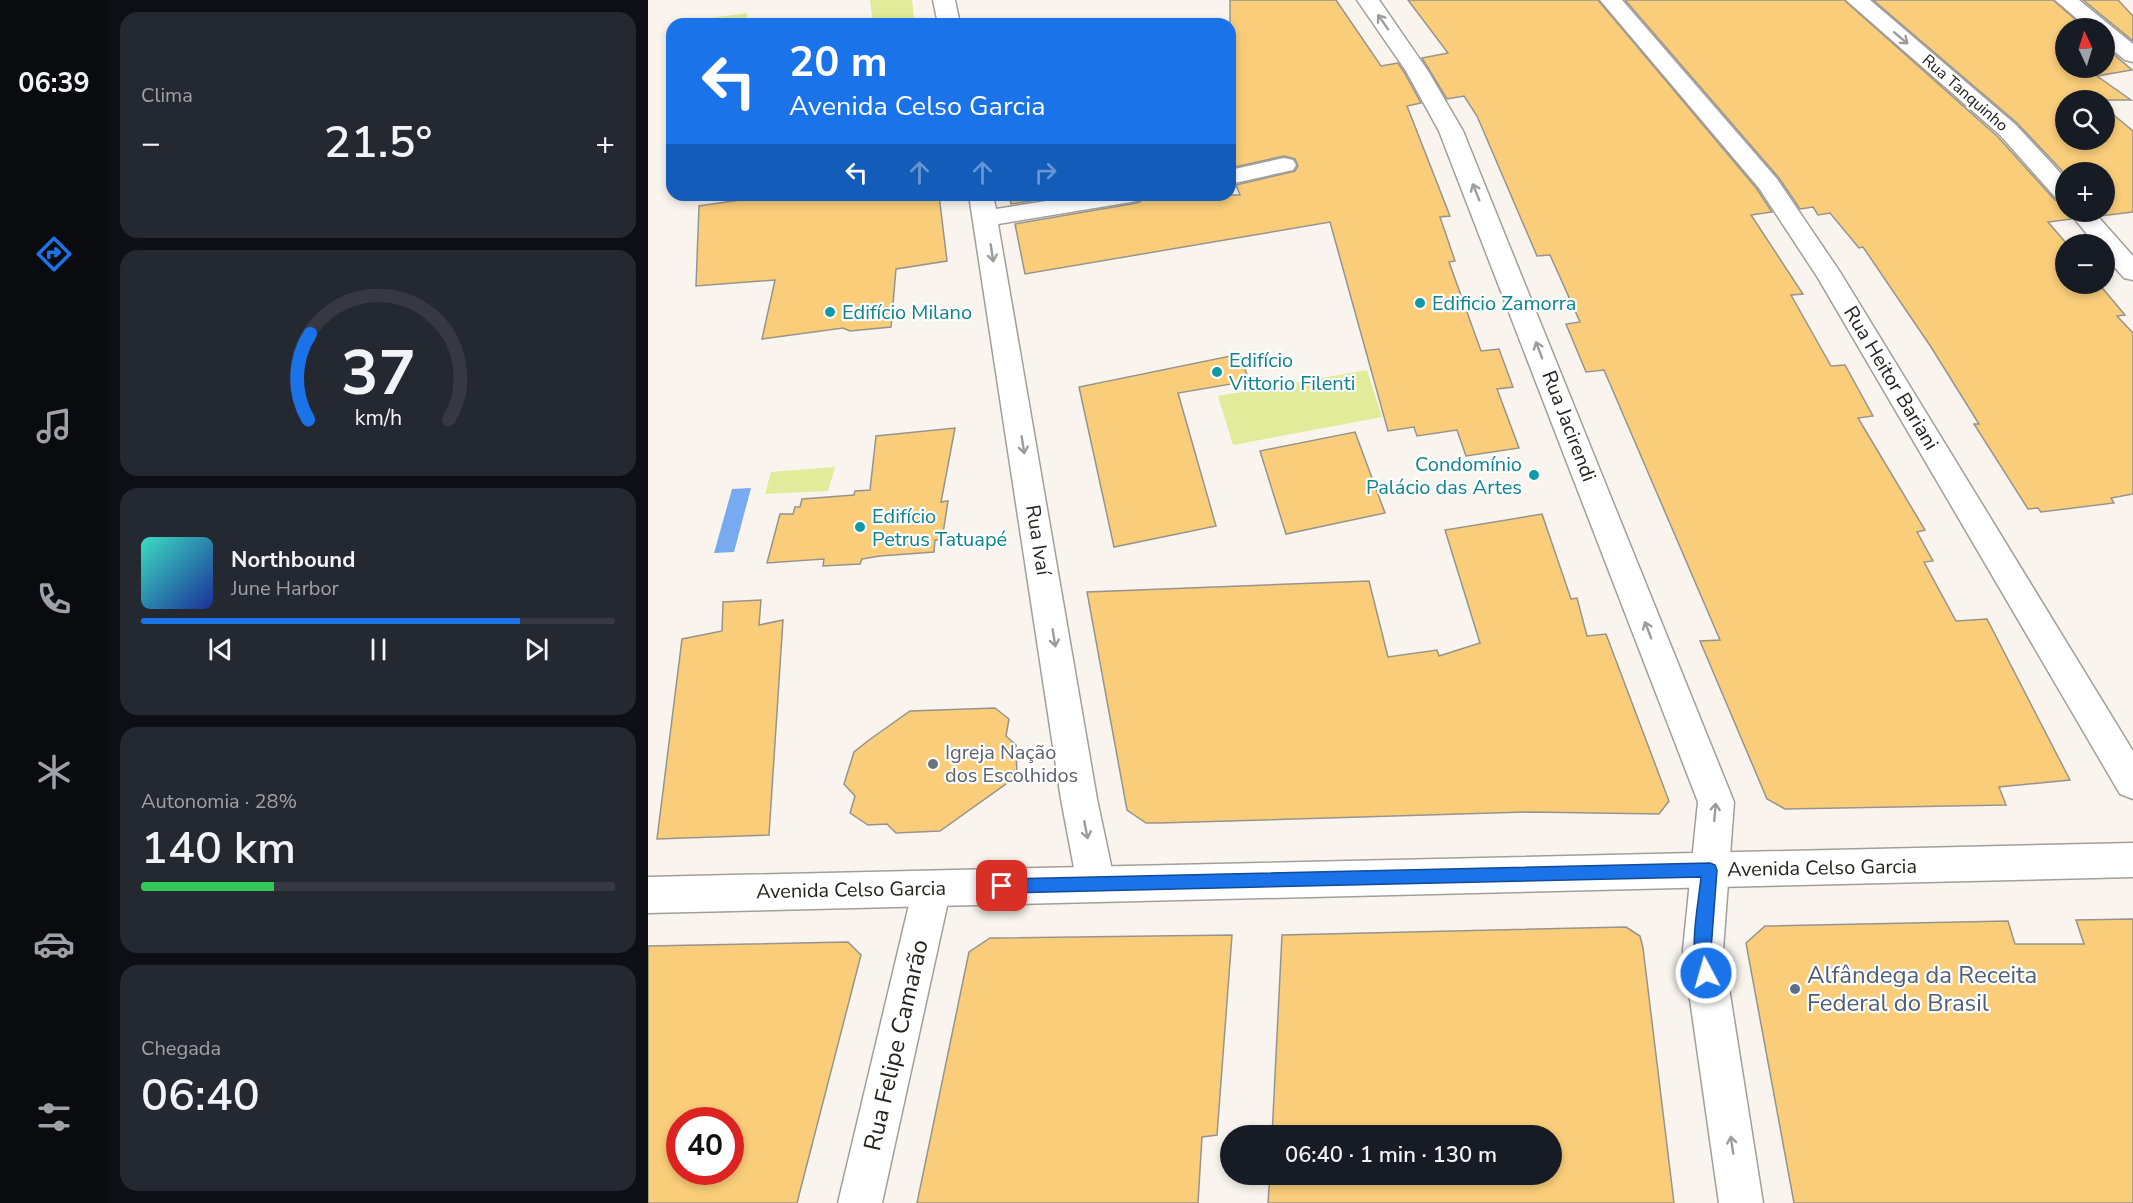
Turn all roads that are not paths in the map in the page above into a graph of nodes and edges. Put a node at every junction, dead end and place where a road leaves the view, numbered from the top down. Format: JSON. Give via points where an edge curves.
{"nodes":[{"id":1,"x":944,"y":0,"type":"edge"},
{"id":2,"x":1368,"y":0,"type":"edge"},
{"id":3,"x":1611,"y":0,"type":"edge"},
{"id":4,"x":1857,"y":0,"type":"edge"},
{"id":5,"x":2066,"y":0,"type":"edge"},
{"id":6,"x":948,"y":18,"type":"edge"},
{"id":7,"x":2088,"y":18,"type":"edge"},
{"id":8,"x":2115,"y":41,"type":"edge"},
{"id":9,"x":2133,"y":55,"type":"edge"},
{"id":10,"x":1284,"y":165,"type":"dead end"},
{"id":11,"x":1236,"y":176,"type":"edge"},
{"id":12,"x":2055,"y":182,"type":"edge"},
{"id":13,"x":1051,"y":201,"type":"edge"},
{"id":14,"x":984,"y":206,"type":"edge"},
{"id":15,"x":2090,"y":222,"type":"edge"},
{"id":16,"x":2133,"y":272,"type":"edge"},
{"id":17,"x":2133,"y":783,"type":"edge"},
{"id":18,"x":2133,"y":860,"type":"edge"},
{"id":19,"x":1710,"y":870,"type":"junction"},
{"id":20,"x":1096,"y":884,"type":"junction"},
{"id":21,"x":932,"y":888,"type":"junction"},
{"id":22,"x":648,"y":895,"type":"edge"},
{"id":23,"x":860,"y":1203,"type":"edge"},
{"id":24,"x":1741,"y":1203,"type":"edge"}],
"edges":[{"from":1,"to":6,"type":"street"},
{"from":19,"to":2,"type":"street","name":"Rua Jacirendi","one_way":true,"via":[[1716,802],[1503,257],[1451,131],[1417,71]]},
{"from":3,"to":17,"type":"street","name":"Rua Heitor Bariani","via":[[1768,184],[1831,278]]},
{"from":4,"to":12,"type":"street","name":"Rua Tanquinho","one_way":true,"via":[[2008,130]]},
{"from":5,"to":7,"type":"street"},
{"from":8,"to":9,"type":"street"},
{"from":10,"to":11,"type":"street"},
{"from":13,"to":14,"type":"street"},
{"from":14,"to":20,"type":"street","name":"Rua Ivaí","one_way":true},
{"from":15,"to":16,"type":"street"},
{"from":18,"to":19,"type":"street","name":"Avenida Celso Garcia"},
{"from":19,"to":20,"type":"street","name":"Avenida Celso Garcia"},
{"from":24,"to":19,"type":"street","name":"Rua Jacirendi","one_way":true,"via":[[1703,950]]},
{"from":20,"to":21,"type":"street","name":"Avenida Celso Garcia"},
{"from":21,"to":22,"type":"street","name":"Avenida Celso Garcia"},
{"from":21,"to":23,"type":"street","name":"Rua Felipe Camarão"}]}
